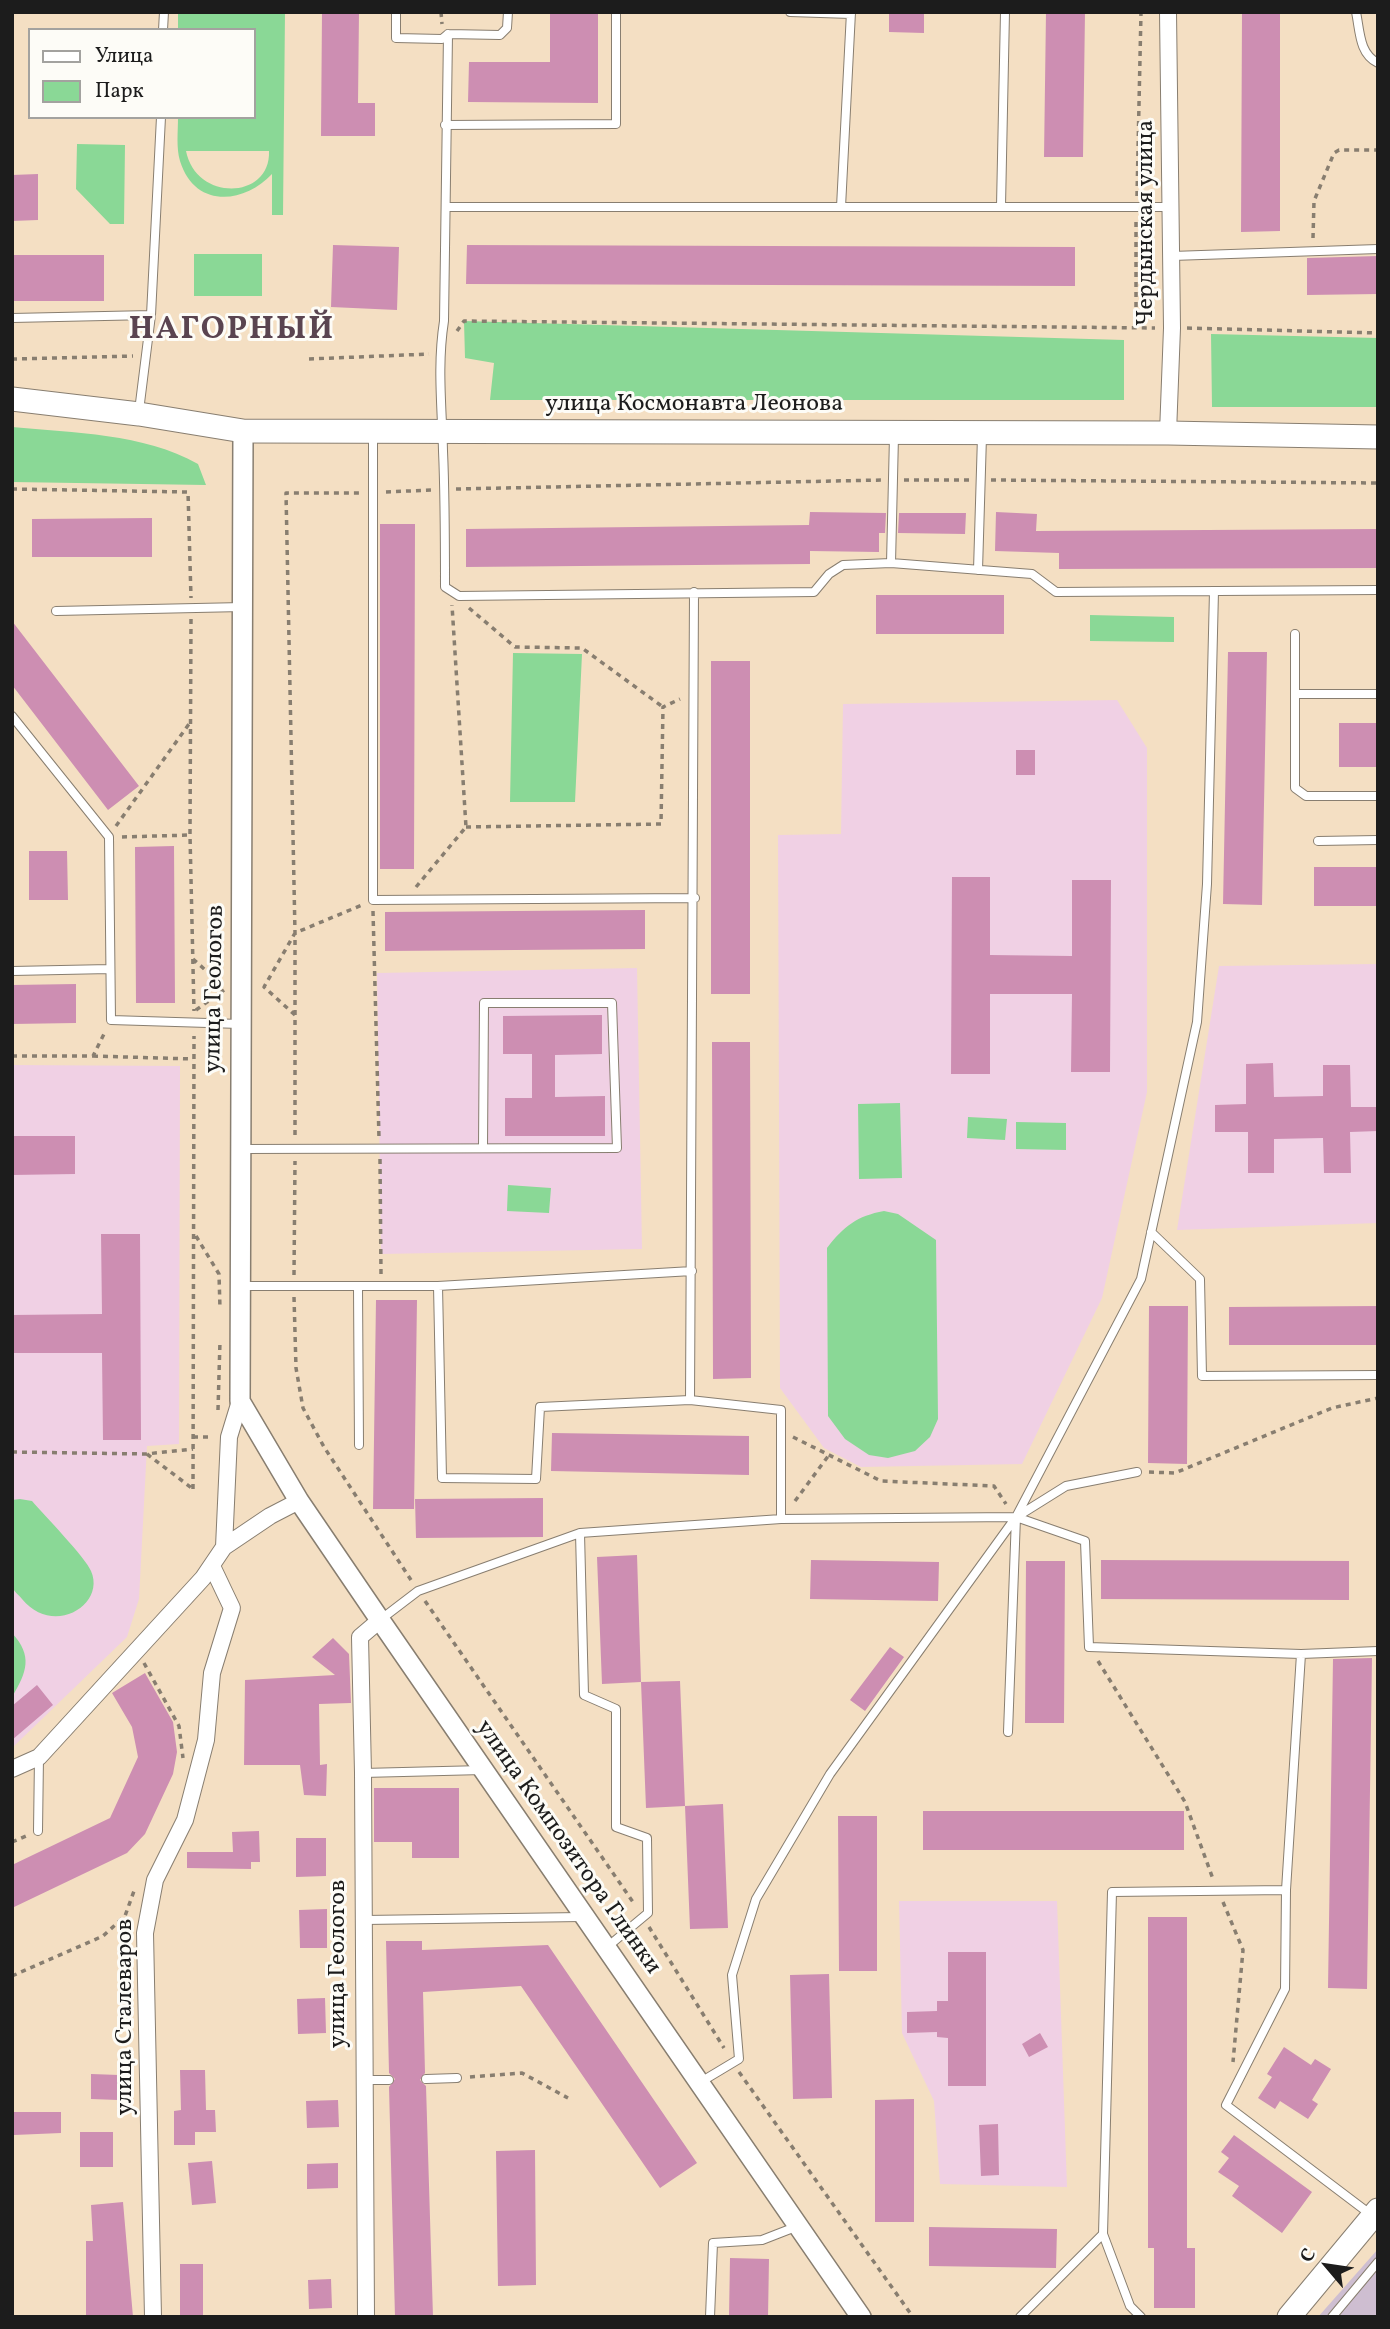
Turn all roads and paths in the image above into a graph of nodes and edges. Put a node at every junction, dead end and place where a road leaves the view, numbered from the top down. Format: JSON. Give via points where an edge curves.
{"nodes":[{"id":1,"x":396,"y":12,"type":"edge"},
{"id":2,"x":508,"y":12,"type":"edge"},
{"id":3,"x":617,"y":12,"type":"edge"},
{"id":4,"x":790,"y":12,"type":"edge"},
{"id":5,"x":1006,"y":12,"type":"edge"},
{"id":6,"x":1141,"y":12,"type":"edge"},
{"id":7,"x":1168,"y":12,"type":"edge"},
{"id":8,"x":1356,"y":12,"type":"edge"},
{"id":9,"x":851,"y":13,"type":"edge"},
{"id":10,"x":448,"y":34,"type":"junction"},
{"id":11,"x":1378,"y":64,"type":"edge"},
{"id":12,"x":161,"y":119,"type":"edge"},
{"id":13,"x":445,"y":125,"type":"junction"},
{"id":14,"x":1378,"y":150,"type":"edge"},
{"id":15,"x":1001,"y":206,"type":"junction"},
{"id":16,"x":1136,"y":206,"type":"junction"},
{"id":17,"x":446,"y":207,"type":"junction"},
{"id":18,"x":841,"y":207,"type":"junction"},
{"id":19,"x":1170,"y":207,"type":"junction"},
{"id":20,"x":1378,"y":249,"type":"edge"},
{"id":21,"x":1313,"y":251,"type":"junction"},
{"id":22,"x":1172,"y":256,"type":"junction"},
{"id":23,"x":151,"y":315,"type":"junction"},
{"id":24,"x":12,"y":318,"type":"edge"},
{"id":25,"x":1136,"y":327,"type":"junction"},
{"id":26,"x":1172,"y":328,"type":"junction"},
{"id":27,"x":1378,"y":333,"type":"edge"},
{"id":28,"x":439,"y":354,"type":"junction"},
{"id":29,"x":148,"y":356,"type":"junction"},
{"id":30,"x":12,"y":359,"type":"edge"},
{"id":31,"x":309,"y":359,"type":"dead end"},
{"id":32,"x":12,"y":399,"type":"edge"},
{"id":33,"x":139,"y":414,"type":"junction"},
{"id":34,"x":243,"y":431,"type":"junction"},
{"id":35,"x":373,"y":432,"type":"junction"},
{"id":36,"x":443,"y":432,"type":"junction"},
{"id":37,"x":894,"y":433,"type":"junction"},
{"id":38,"x":982,"y":433,"type":"junction"},
{"id":39,"x":1168,"y":433,"type":"junction"},
{"id":40,"x":1378,"y":437,"type":"edge"},
{"id":41,"x":893,"y":480,"type":"junction"},
{"id":42,"x":982,"y":480,"type":"junction"},
{"id":43,"x":1378,"y":483,"type":"edge"},
{"id":44,"x":12,"y":489,"type":"edge"},
{"id":45,"x":445,"y":489,"type":"junction"},
{"id":46,"x":372,"y":492,"type":"junction"},
{"id":47,"x":891,"y":563,"type":"junction"},
{"id":48,"x":978,"y":570,"type":"junction"},
{"id":49,"x":1378,"y":590,"type":"edge"},
{"id":50,"x":1214,"y":591,"type":"junction"},
{"id":51,"x":695,"y":592,"type":"junction"},
{"id":52,"x":451,"y":593,"type":"junction"},
{"id":53,"x":243,"y":607,"type":"junction"},
{"id":54,"x":191,"y":608,"type":"junction"},
{"id":55,"x":55,"y":611,"type":"dead end"},
{"id":56,"x":1295,"y":634,"type":"dead end"},
{"id":57,"x":695,"y":691,"type":"junction"},
{"id":58,"x":1295,"y":694,"type":"junction"},
{"id":59,"x":1378,"y":694,"type":"edge"},
{"id":60,"x":663,"y":707,"type":"junction"},
{"id":61,"x":12,"y":716,"type":"edge"},
{"id":62,"x":190,"y":723,"type":"junction"},
{"id":63,"x":1378,"y":796,"type":"edge"},
{"id":64,"x":466,"y":827,"type":"junction"},
{"id":65,"x":190,"y":835,"type":"junction"},
{"id":66,"x":109,"y":837,"type":"junction"},
{"id":67,"x":1378,"y":840,"type":"edge"},
{"id":68,"x":1318,"y":841,"type":"dead end"},
{"id":69,"x":695,"y":898,"type":"junction"},
{"id":70,"x":406,"y":899,"type":"junction"},
{"id":71,"x":373,"y":900,"type":"junction"},
{"id":72,"x":295,"y":933,"type":"junction"},
{"id":73,"x":193,"y":959,"type":"junction"},
{"id":74,"x":110,"y":969,"type":"junction"},
{"id":75,"x":12,"y":971,"type":"edge"},
{"id":76,"x":194,"y":1011,"type":"junction"},
{"id":77,"x":295,"y":1015,"type":"junction"},
{"id":78,"x":111,"y":1020,"type":"junction"},
{"id":79,"x":194,"y":1023,"type":"junction"},
{"id":80,"x":240,"y":1024,"type":"junction"},
{"id":81,"x":12,"y":1056,"type":"edge"},
{"id":82,"x":93,"y":1056,"type":"junction"},
{"id":83,"x":193,"y":1059,"type":"junction"},
{"id":84,"x":379,"y":1147,"type":"junction"},
{"id":85,"x":483,"y":1147,"type":"junction"},
{"id":86,"x":295,"y":1148,"type":"junction"},
{"id":87,"x":239,"y":1149,"type":"junction"},
{"id":88,"x":1151,"y":1232,"type":"junction"},
{"id":89,"x":195,"y":1235,"type":"junction"},
{"id":90,"x":692,"y":1271,"type":"junction"},
{"id":91,"x":239,"y":1286,"type":"junction"},
{"id":92,"x":294,"y":1286,"type":"junction"},
{"id":93,"x":381,"y":1286,"type":"junction"},
{"id":94,"x":439,"y":1286,"type":"junction"},
{"id":95,"x":358,"y":1288,"type":"junction"},
{"id":96,"x":220,"y":1321,"type":"dead end"},
{"id":97,"x":220,"y":1333,"type":"dead end"},
{"id":98,"x":1378,"y":1375,"type":"edge"},
{"id":99,"x":1378,"y":1398,"type":"edge"},
{"id":100,"x":691,"y":1400,"type":"junction"},
{"id":101,"x":240,"y":1401,"type":"junction"},
{"id":102,"x":218,"y":1411,"type":"dead end"},
{"id":103,"x":780,"y":1431,"type":"junction"},
{"id":104,"x":193,"y":1437,"type":"junction"},
{"id":105,"x":217,"y":1437,"type":"dead end"},
{"id":106,"x":359,"y":1445,"type":"dead end"},
{"id":107,"x":193,"y":1449,"type":"junction"},
{"id":108,"x":12,"y":1452,"type":"edge"},
{"id":109,"x":146,"y":1454,"type":"junction"},
{"id":110,"x":829,"y":1455,"type":"junction"},
{"id":111,"x":1137,"y":1472,"type":"joint"},
{"id":112,"x":299,"y":1501,"type":"junction"},
{"id":113,"x":1016,"y":1517,"type":"junction"},
{"id":114,"x":781,"y":1519,"type":"junction"},
{"id":115,"x":580,"y":1533,"type":"junction"},
{"id":116,"x":224,"y":1546,"type":"junction"},
{"id":117,"x":212,"y":1566,"type":"junction"},
{"id":118,"x":418,"y":1591,"type":"junction"},
{"id":119,"x":380,"y":1620,"type":"junction"},
{"id":120,"x":1090,"y":1647,"type":"junction"},
{"id":121,"x":1378,"y":1651,"type":"edge"},
{"id":122,"x":1301,"y":1654,"type":"junction"},
{"id":123,"x":142,"y":1658,"type":"dead end"},
{"id":124,"x":1008,"y":1732,"type":"dead end"},
{"id":125,"x":39,"y":1757,"type":"junction"},
{"id":126,"x":184,"y":1766,"type":"dead end"},
{"id":127,"x":12,"y":1769,"type":"edge"},
{"id":128,"x":483,"y":1770,"type":"junction"},
{"id":129,"x":363,"y":1773,"type":"junction"},
{"id":130,"x":38,"y":1831,"type":"dead end"},
{"id":131,"x":138,"y":1878,"type":"dead end"},
{"id":132,"x":1286,"y":1889,"type":"junction"},
{"id":133,"x":1218,"y":1890,"type":"junction"},
{"id":134,"x":584,"y":1917,"type":"junction"},
{"id":135,"x":643,"y":1917,"type":"junction"},
{"id":136,"x":364,"y":1920,"type":"junction"},
{"id":137,"x":606,"y":1948,"type":"junction"},
{"id":138,"x":12,"y":1976,"type":"edge"},
{"id":139,"x":733,"y":2064,"type":"junction"},
{"id":140,"x":457,"y":2078,"type":"joint"},
{"id":141,"x":425,"y":2079,"type":"dead end"},
{"id":142,"x":365,"y":2080,"type":"junction"},
{"id":143,"x":389,"y":2080,"type":"dead end"},
{"id":144,"x":699,"y":2083,"type":"junction"},
{"id":145,"x":568,"y":2098,"type":"dead end"},
{"id":146,"x":1229,"y":2099,"type":"junction"},
{"id":147,"x":1376,"y":2216,"type":"edge"},
{"id":148,"x":799,"y":2226,"type":"junction"},
{"id":149,"x":1103,"y":2234,"type":"junction"},
{"id":150,"x":1378,"y":2262,"type":"edge"},
{"id":151,"x":153,"y":2317,"type":"edge"},
{"id":152,"x":366,"y":2317,"type":"edge"},
{"id":153,"x":710,"y":2317,"type":"edge"},
{"id":154,"x":861,"y":2317,"type":"edge"},
{"id":155,"x":913,"y":2317,"type":"edge"},
{"id":156,"x":1020,"y":2317,"type":"edge"},
{"id":157,"x":1141,"y":2317,"type":"edge"},
{"id":158,"x":1289,"y":2317,"type":"edge"},
{"id":159,"x":1332,"y":2317,"type":"edge"}],
"edges":[{"from":1,"to":10,"type":"lane","via":[[396,38],[442,39]]},
{"from":2,"to":10,"type":"lane","via":[[507,28],[499,35]]},
{"from":3,"to":13,"type":"lane","via":[[616,124]]},
{"from":4,"to":9,"type":"lane"},
{"from":5,"to":15,"type":"lane"},
{"from":6,"to":16,"type":"path"},
{"from":7,"to":19,"type":"street","name":"Чердынская улица"},
{"from":8,"to":11,"type":"lane","via":[[1364,51]]},
{"from":9,"to":18,"type":"lane"},
{"from":10,"to":13,"type":"lane"},
{"from":12,"to":23,"type":"lane"},
{"from":13,"to":17,"type":"lane"},
{"from":14,"to":21,"type":"path","via":[[1339,150],[1329,160],[1314,201]]},
{"from":15,"to":16,"type":"lane"},
{"from":15,"to":18,"type":"lane"},
{"from":16,"to":19,"type":"lane"},
{"from":16,"to":25,"type":"path"},
{"from":17,"to":18,"type":"lane"},
{"from":17,"to":28,"type":"lane"},
{"from":19,"to":22,"type":"street","name":"Чердынская улица"},
{"from":20,"to":21,"type":"lane"},
{"from":21,"to":22,"type":"lane"},
{"from":22,"to":26,"type":"street","name":"Чердынская улица"},
{"from":23,"to":24,"type":"lane"},
{"from":23,"to":29,"type":"lane"},
{"from":25,"to":26,"type":"path"},
{"from":25,"to":28,"type":"path","via":[[464,321]]},
{"from":26,"to":27,"type":"path"},
{"from":26,"to":39,"type":"street","name":"Чердынская улица"},
{"from":28,"to":31,"type":"path"},
{"from":28,"to":36,"type":"lane"},
{"from":29,"to":30,"type":"path"},
{"from":29,"to":33,"type":"lane","via":[[140,383]]},
{"from":32,"to":33,"type":"main road","name":"улица Космонавта Леонова"},
{"from":33,"to":34,"type":"main road","name":"улица Космонавта Леонова"},
{"from":34,"to":35,"type":"main road","name":"улица Космонавта Леонова"},
{"from":34,"to":53,"type":"street","name":"улица Геологов"},
{"from":35,"to":36,"type":"main road","name":"улица Космонавта Леонова"},
{"from":35,"to":46,"type":"lane"},
{"from":36,"to":37,"type":"main road","name":"улица Космонавта Леонова"},
{"from":36,"to":45,"type":"lane"},
{"from":37,"to":38,"type":"main road","name":"улица Космонавта Леонова"},
{"from":37,"to":41,"type":"lane"},
{"from":38,"to":39,"type":"main road","name":"улица Космонавта Леонова"},
{"from":38,"to":42,"type":"lane"},
{"from":39,"to":40,"type":"main road","name":"улица Космонавта Леонова"},
{"from":41,"to":42,"type":"path"},
{"from":41,"to":45,"type":"path"},
{"from":41,"to":47,"type":"lane"},
{"from":42,"to":43,"type":"path"},
{"from":42,"to":48,"type":"lane"},
{"from":44,"to":54,"type":"path","via":[[188,492]]},
{"from":45,"to":46,"type":"path"},
{"from":45,"to":52,"type":"lane","via":[[445,587]]},
{"from":46,"to":71,"type":"lane"},
{"from":46,"to":72,"type":"path","via":[[286,493]]},
{"from":47,"to":48,"type":"lane"},
{"from":47,"to":51,"type":"lane","via":[[843,565],[814,592]]},
{"from":48,"to":50,"type":"lane","via":[[1032,574],[1056,592]]},
{"from":49,"to":50,"type":"lane"},
{"from":50,"to":88,"type":"lane","via":[[1207,884],[1198,1022]]},
{"from":51,"to":52,"type":"lane"},
{"from":51,"to":57,"type":"lane"},
{"from":52,"to":60,"type":"path","via":[[515,648],[582,648]]},
{"from":52,"to":64,"type":"path"},
{"from":53,"to":54,"type":"lane"},
{"from":53,"to":80,"type":"street","name":"улица Геологов"},
{"from":54,"to":55,"type":"lane"},
{"from":54,"to":62,"type":"path"},
{"from":56,"to":58,"type":"lane"},
{"from":57,"to":60,"type":"path"},
{"from":57,"to":69,"type":"lane"},
{"from":58,"to":59,"type":"lane"},
{"from":58,"to":63,"type":"lane","via":[[1295,788],[1299,794]]},
{"from":60,"to":64,"type":"path","via":[[661,824]]},
{"from":61,"to":66,"type":"lane"},
{"from":62,"to":65,"type":"path"},
{"from":62,"to":66,"type":"path"},
{"from":64,"to":70,"type":"path"},
{"from":65,"to":66,"type":"path"},
{"from":65,"to":73,"type":"path"},
{"from":66,"to":74,"type":"lane"},
{"from":67,"to":68,"type":"lane"},
{"from":69,"to":70,"type":"lane"},
{"from":69,"to":90,"type":"lane"},
{"from":70,"to":71,"type":"lane"},
{"from":71,"to":72,"type":"path"},
{"from":71,"to":84,"type":"path"},
{"from":72,"to":77,"type":"path"},
{"from":72,"to":77,"type":"path","via":[[264,987]]},
{"from":73,"to":76,"type":"path"},
{"from":73,"to":76,"type":"path","via":[[226,989]]},
{"from":74,"to":75,"type":"lane"},
{"from":74,"to":78,"type":"lane"},
{"from":76,"to":79,"type":"path"},
{"from":77,"to":86,"type":"path"},
{"from":78,"to":79,"type":"lane"},
{"from":78,"to":82,"type":"path"},
{"from":79,"to":80,"type":"lane"},
{"from":79,"to":83,"type":"path"},
{"from":80,"to":87,"type":"street","name":"улица Геологов"},
{"from":81,"to":82,"type":"path"},
{"from":82,"to":83,"type":"path"},
{"from":83,"to":89,"type":"path"},
{"from":84,"to":85,"type":"lane"},
{"from":84,"to":86,"type":"lane"},
{"from":84,"to":93,"type":"path"},
{"from":85,"to":85,"type":"lane","via":[[617,1148],[612,1003],[484,1003]]},
{"from":86,"to":87,"type":"lane"},
{"from":86,"to":92,"type":"path"},
{"from":87,"to":91,"type":"street","name":"улица Геологов"},
{"from":88,"to":98,"type":"lane","via":[[1200,1279],[1202,1376]]},
{"from":88,"to":113,"type":"lane","via":[[1141,1279]]},
{"from":89,"to":96,"type":"path","via":[[219,1274]]},
{"from":89,"to":104,"type":"path"},
{"from":90,"to":94,"type":"lane"},
{"from":90,"to":100,"type":"lane"},
{"from":91,"to":92,"type":"lane"},
{"from":91,"to":101,"type":"street","name":"улица Геологов"},
{"from":92,"to":95,"type":"lane"},
{"from":92,"to":118,"type":"path","via":[[296,1368],[303,1408]]},
{"from":93,"to":94,"type":"lane"},
{"from":93,"to":95,"type":"lane"},
{"from":94,"to":100,"type":"lane","via":[[442,1479],[536,1479],[540,1407]]},
{"from":95,"to":106,"type":"lane"},
{"from":97,"to":102,"type":"path"},
{"from":99,"to":111,"type":"path","via":[[1332,1408],[1175,1473]]},
{"from":100,"to":103,"type":"lane","via":[[781,1410]]},
{"from":101,"to":112,"type":"street","name":"улица Композитора Глинки"},
{"from":101,"to":116,"type":"street","name":"улица Геологов","via":[[229,1437]]},
{"from":103,"to":110,"type":"path"},
{"from":103,"to":114,"type":"lane"},
{"from":104,"to":105,"type":"path"},
{"from":104,"to":107,"type":"path"},
{"from":107,"to":109,"type":"path"},
{"from":107,"to":109,"type":"path","via":[[193,1489]]},
{"from":108,"to":109,"type":"path"},
{"from":110,"to":113,"type":"path","via":[[881,1481],[994,1486]]},
{"from":110,"to":114,"type":"path"},
{"from":111,"to":113,"type":"lane","via":[[1066,1486]]},
{"from":112,"to":116,"type":"street"},
{"from":112,"to":119,"type":"street","name":"улица Композитора Глинки"},
{"from":113,"to":114,"type":"lane"},
{"from":113,"to":120,"type":"lane","via":[[1085,1541]]},
{"from":113,"to":124,"type":"lane"},
{"from":113,"to":139,"type":"lane","via":[[830,1774],[755,1899],[732,1975],[739,2059]]},
{"from":114,"to":115,"type":"lane"},
{"from":115,"to":118,"type":"lane"},
{"from":115,"to":135,"type":"lane","via":[[584,1695],[616,1709],[616,1827],[647,1838],[648,1913]]},
{"from":116,"to":117,"type":"street"},
{"from":117,"to":125,"type":"street"},
{"from":117,"to":151,"type":"street","name":"улица Сталеваров","via":[[232,1608],[212,1673],[206,1740],[185,1820],[155,1880],[145,1933]]},
{"from":118,"to":119,"type":"lane"},
{"from":118,"to":135,"type":"path"},
{"from":119,"to":128,"type":"street","name":"улица Композитора Глинки"},
{"from":119,"to":129,"type":"street","name":"улица Геологов","via":[[360,1637]]},
{"from":120,"to":122,"type":"lane"},
{"from":120,"to":133,"type":"path","via":[[1185,1802]]},
{"from":121,"to":122,"type":"lane"},
{"from":122,"to":132,"type":"lane"},
{"from":123,"to":126,"type":"path","via":[[179,1726]]},
{"from":125,"to":127,"type":"street"},
{"from":125,"to":130,"type":"lane"},
{"from":128,"to":129,"type":"lane"},
{"from":128,"to":134,"type":"street","name":"улица Композитора Глинки"},
{"from":129,"to":136,"type":"street","name":"улица Геологов"},
{"from":131,"to":138,"type":"path","via":[[125,1916],[103,1936]]},
{"from":132,"to":133,"type":"lane"},
{"from":132,"to":146,"type":"lane","via":[[1285,1989]]},
{"from":133,"to":146,"type":"path","via":[[1243,1950]]},
{"from":133,"to":149,"type":"lane","via":[[1112,1892]]},
{"from":134,"to":136,"type":"lane"},
{"from":134,"to":137,"type":"street","name":"улица Композитора Глинки"},
{"from":135,"to":137,"type":"lane"},
{"from":135,"to":139,"type":"path"},
{"from":136,"to":142,"type":"street","name":"улица Геологов"},
{"from":137,"to":144,"type":"street","name":"улица Композитора Глинки"},
{"from":139,"to":144,"type":"lane"},
{"from":139,"to":155,"type":"path"},
{"from":140,"to":141,"type":"lane"},
{"from":140,"to":145,"type":"path","via":[[522,2073]]},
{"from":142,"to":143,"type":"lane"},
{"from":142,"to":152,"type":"street","name":"улица Геологов"},
{"from":144,"to":148,"type":"street","name":"улица Композитора Глинки"},
{"from":146,"to":147,"type":"lane","via":[[1226,2105]]},
{"from":147,"to":158,"type":"main road"},
{"from":148,"to":153,"type":"lane","via":[[762,2239],[713,2243]]},
{"from":148,"to":154,"type":"street","name":"улица Композитора Глинки"},
{"from":149,"to":156,"type":"lane"},
{"from":149,"to":157,"type":"lane","via":[[1130,2306]]},
{"from":150,"to":159,"type":"lane"}]}
